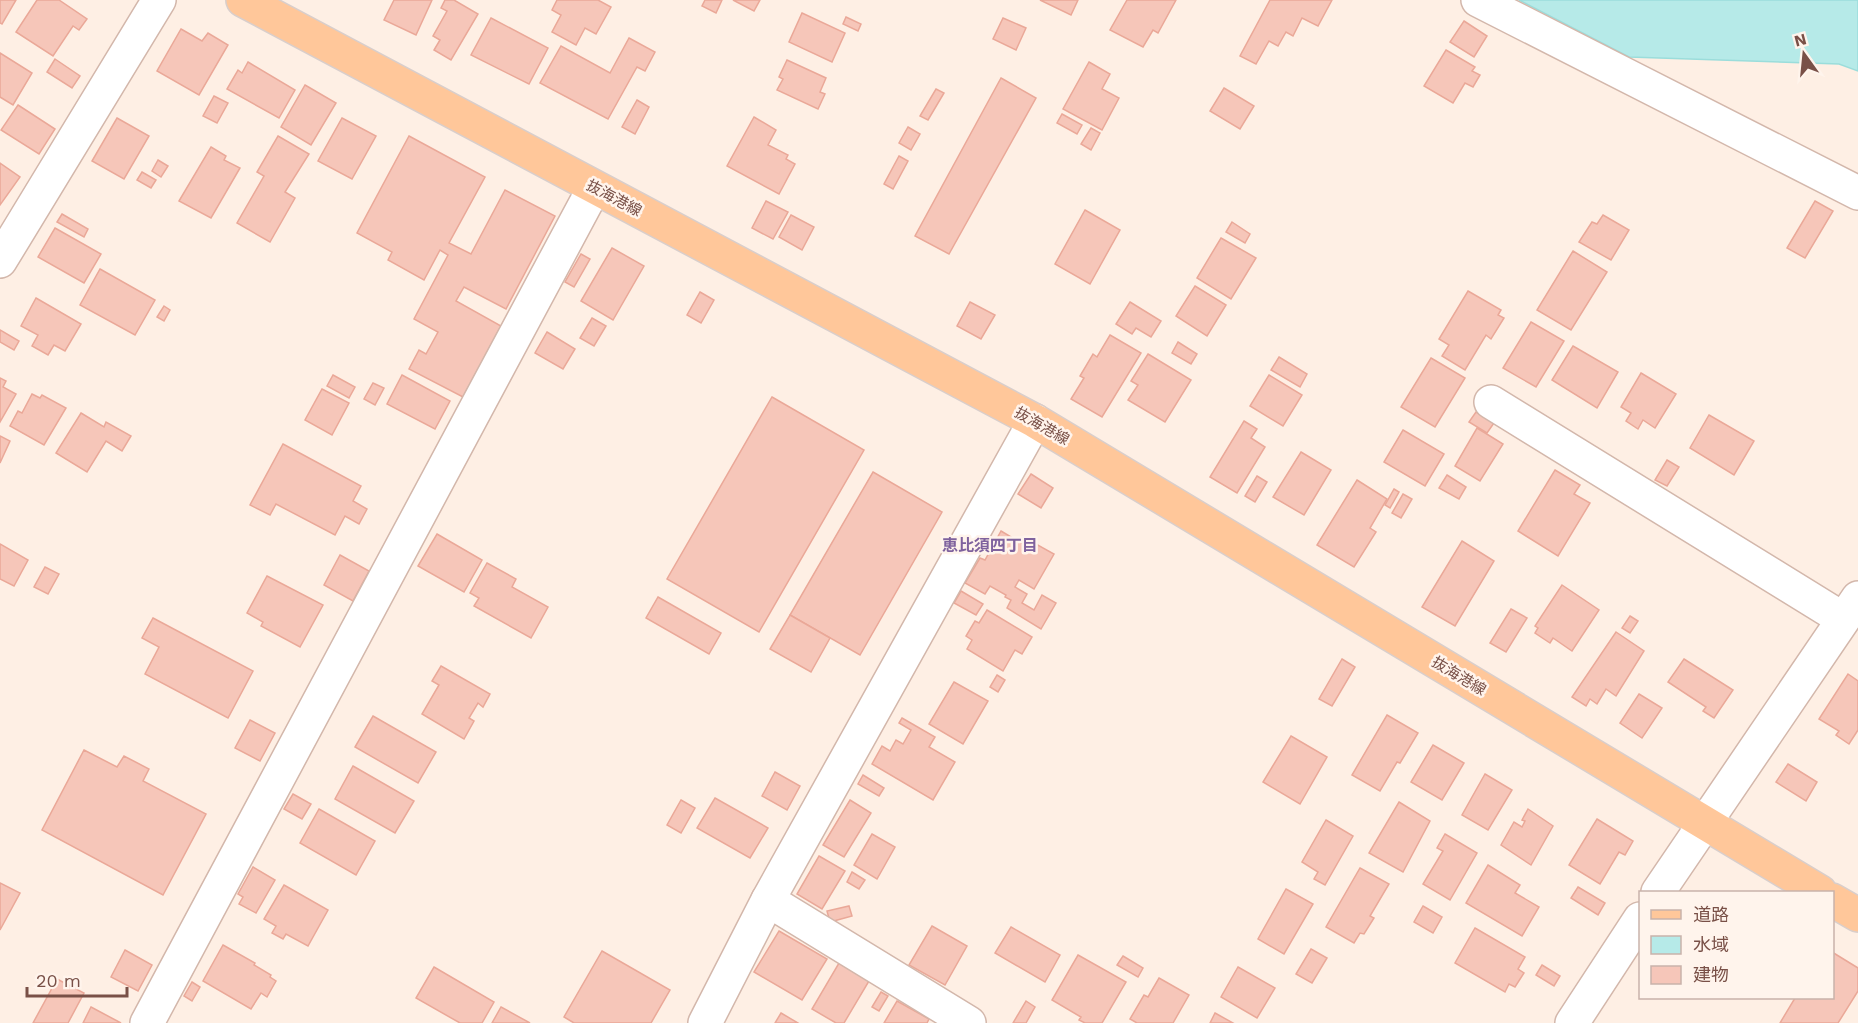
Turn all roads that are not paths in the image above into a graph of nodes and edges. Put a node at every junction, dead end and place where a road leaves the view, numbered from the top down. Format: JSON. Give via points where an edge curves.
{"nodes":[{"id":1,"x":159,"y":0,"type":"edge"},
{"id":2,"x":243,"y":0,"type":"edge"},
{"id":3,"x":1478,"y":0,"type":"edge"},
{"id":4,"x":594,"y":188,"type":"junction"},
{"id":5,"x":1858,"y":193,"type":"edge"},
{"id":6,"x":0,"y":261,"type":"edge"},
{"id":7,"x":1491,"y":402,"type":"dead end"},
{"id":8,"x":1035,"y":421,"type":"junction"},
{"id":9,"x":1851,"y":609,"type":"edge"},
{"id":10,"x":1704,"y":823,"type":"junction"},
{"id":11,"x":1659,"y":891,"type":"edge"},
{"id":12,"x":1818,"y":891,"type":"edge"},
{"id":13,"x":768,"y":900,"type":"junction"},
{"id":14,"x":1834,"y":901,"type":"edge"},
{"id":15,"x":1858,"y":915,"type":"edge"},
{"id":16,"x":1639,"y":922,"type":"edge"},
{"id":17,"x":147,"y":1023,"type":"edge"},
{"id":18,"x":705,"y":1023,"type":"edge"},
{"id":19,"x":969,"y":1023,"type":"edge"},
{"id":20,"x":1572,"y":1023,"type":"edge"}],
"edges":[{"from":1,"to":6,"type":"street"},
{"from":2,"to":4,"type":"main road","name":"抜海港線"},
{"from":3,"to":5,"type":"street"},
{"from":4,"to":8,"type":"main road","name":"抜海港線"},
{"from":4,"to":17,"type":"street"},
{"from":7,"to":9,"type":"street"},
{"from":8,"to":10,"type":"main road","name":"抜海港線"},
{"from":8,"to":13,"type":"street"},
{"from":9,"to":10,"type":"street"},
{"from":10,"to":11,"type":"street"},
{"from":10,"to":12,"type":"main road","name":"抜海港線"},
{"from":13,"to":18,"type":"street"},
{"from":13,"to":19,"type":"street"},
{"from":14,"to":15,"type":"main road"},
{"from":16,"to":20,"type":"street"}]}
